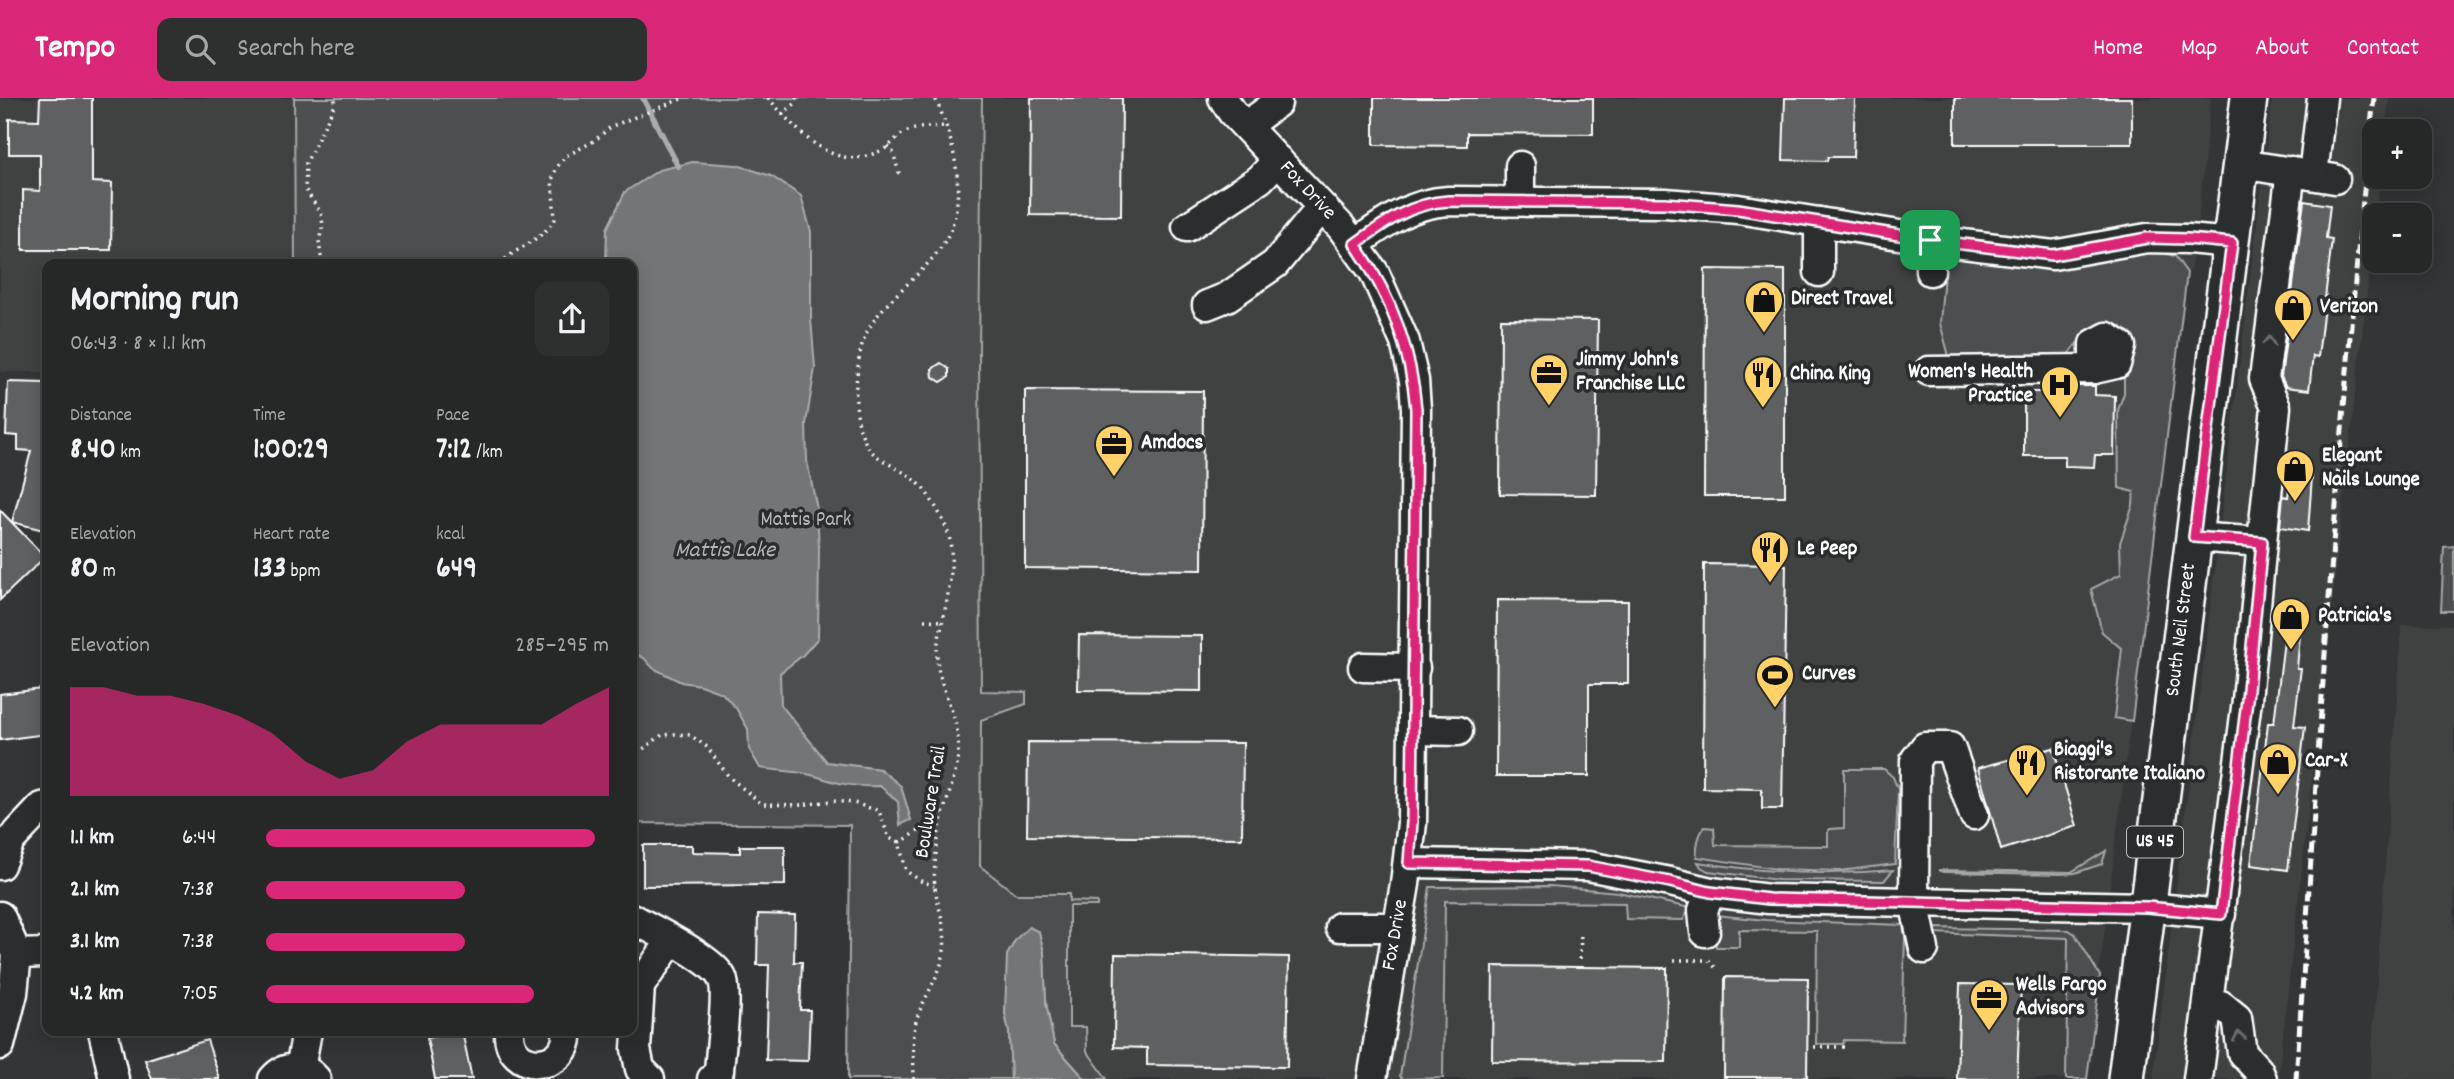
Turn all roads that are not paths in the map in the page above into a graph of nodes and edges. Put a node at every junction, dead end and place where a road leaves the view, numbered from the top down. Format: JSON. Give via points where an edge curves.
{"nodes":[{"id":1,"x":1223,"y":98,"type":"edge"},
{"id":2,"x":2249,"y":98,"type":"edge"},
{"id":3,"x":2322,"y":98,"type":"edge"},
{"id":4,"x":1277,"y":103,"type":"dead end"},
{"id":5,"x":1246,"y":126,"type":"junction"},
{"id":6,"x":1278,"y":160,"type":"junction"},
{"id":7,"x":2241,"y":164,"type":"junction"},
{"id":8,"x":1520,"y":166,"type":"dead end"},
{"id":9,"x":2313,"y":175,"type":"junction"},
{"id":10,"x":1520,"y":201,"type":"junction"},
{"id":11,"x":1322,"y":207,"type":"junction"},
{"id":12,"x":1819,"y":222,"type":"junction"},
{"id":13,"x":1187,"y":227,"type":"dead end"},
{"id":14,"x":1930,"y":240,"type":"junction"},
{"id":15,"x":2232,"y":243,"type":"junction"},
{"id":16,"x":1355,"y":244,"type":"junction"},
{"id":17,"x":1930,"y":271,"type":"dead end"},
{"id":18,"x":1819,"y":272,"type":"dead end"},
{"id":19,"x":1208,"y":305,"type":"dead end"},
{"id":20,"x":2094,"y":369,"type":"dead end"},
{"id":21,"x":1929,"y":371,"type":"dead end"},
{"id":22,"x":2194,"y":537,"type":"junction"},
{"id":23,"x":2262,"y":542,"type":"junction"},
{"id":24,"x":1363,"y":667,"type":"dead end"},
{"id":25,"x":1415,"y":668,"type":"junction"},
{"id":26,"x":1413,"y":730,"type":"junction"},
{"id":27,"x":1458,"y":731,"type":"dead end"},
{"id":28,"x":42,"y":807,"type":"edge"},
{"id":29,"x":1974,"y":815,"type":"dead end"},
{"id":30,"x":1409,"y":863,"type":"junction"},
{"id":31,"x":0,"y":865,"type":"edge"},
{"id":32,"x":1710,"y":892,"type":"junction"},
{"id":33,"x":1914,"y":901,"type":"junction"},
{"id":34,"x":2147,"y":907,"type":"junction"},
{"id":35,"x":2221,"y":914,"type":"junction"},
{"id":36,"x":0,"y":916,"type":"edge"},
{"id":37,"x":637,"y":921,"type":"edge"},
{"id":38,"x":1340,"y":927,"type":"dead end"},
{"id":39,"x":1397,"y":927,"type":"junction"},
{"id":40,"x":1704,"y":932,"type":"dead end"},
{"id":41,"x":671,"y":941,"type":"junction"},
{"id":42,"x":1924,"y":949,"type":"dead end"},
{"id":43,"x":42,"y":953,"type":"edge"},
{"id":44,"x":17,"y":954,"type":"junction"},
{"id":45,"x":2209,"y":1003,"type":"junction"},
{"id":46,"x":637,"y":1033,"type":"edge"},
{"id":47,"x":109,"y":1036,"type":"edge"},
{"id":48,"x":307,"y":1036,"type":"edge"},
{"id":49,"x":510,"y":1036,"type":"edge"},
{"id":50,"x":565,"y":1036,"type":"edge"},
{"id":51,"x":637,"y":1036,"type":"edge"},
{"id":52,"x":0,"y":1045,"type":"edge"},
{"id":53,"x":308,"y":1074,"type":"edge"},
{"id":54,"x":114,"y":1079,"type":"edge"},
{"id":55,"x":273,"y":1079,"type":"edge"},
{"id":56,"x":650,"y":1079,"type":"edge"},
{"id":57,"x":712,"y":1079,"type":"edge"},
{"id":58,"x":1372,"y":1079,"type":"edge"},
{"id":59,"x":2126,"y":1079,"type":"edge"},
{"id":60,"x":2198,"y":1079,"type":"edge"},
{"id":61,"x":2262,"y":1079,"type":"edge"}],
"edges":[{"from":1,"to":5,"type":"street","name":"Fox Drive"},
{"from":2,"to":7,"type":"main road","name":"South Neil Street","number":"US 45"},
{"from":3,"to":9,"type":"street"},
{"from":4,"to":5,"type":"street"},
{"from":5,"to":6,"type":"street","name":"Fox Drive"},
{"from":6,"to":11,"type":"street","name":"Fox Drive"},
{"from":6,"to":13,"type":"street","via":[[1260,179]]},
{"from":7,"to":9,"type":"street"},
{"from":7,"to":15,"type":"main road","name":"South Neil Street","number":"US 45"},
{"from":8,"to":10,"type":"street"},
{"from":23,"to":9,"type":"street","one_way":true,"via":[[2276,407],[2264,379]]},
{"from":10,"to":12,"type":"street","via":[[1665,203]]},
{"from":10,"to":16,"type":"street","via":[[1432,202],[1411,208]]},
{"from":11,"to":16,"type":"street","name":"Fox Drive"},
{"from":11,"to":19,"type":"street","via":[[1282,274]]},
{"from":12,"to":14,"type":"street"},
{"from":12,"to":18,"type":"street"},
{"from":14,"to":15,"type":"street","via":[[2053,255],[2147,238]]},
{"from":14,"to":17,"type":"street"},
{"from":15,"to":22,"type":"main road","name":"South Neil Street","number":"US 45"},
{"from":16,"to":25,"type":"street","name":"Fox Drive","via":[[1392,310],[1414,380]]},
{"from":20,"to":21,"type":"street"},
{"from":22,"to":23,"type":"street"},
{"from":22,"to":34,"type":"main road","name":"South Neil Street","number":"US 45"},
{"from":23,"to":35,"type":"street"},
{"from":24,"to":25,"type":"street"},
{"from":25,"to":26,"type":"street","name":"Fox Drive"},
{"from":26,"to":27,"type":"street"},
{"from":26,"to":30,"type":"street","name":"Fox Drive"},
{"from":28,"to":31,"type":"street","via":[[10,841]]},
{"from":29,"to":33,"type":"street","via":[[1950,747],[1925,747],[1915,760]]},
{"from":30,"to":32,"type":"street","via":[[1588,866]]},
{"from":30,"to":39,"type":"street","name":"Fox Drive"},
{"from":32,"to":33,"type":"street","via":[[1769,899]]},
{"from":32,"to":40,"type":"street","via":[[1703,910]]},
{"from":33,"to":34,"type":"street"},
{"from":33,"to":42,"type":"street"},
{"from":34,"to":35,"type":"street"},
{"from":34,"to":59,"type":"main road","name":"South Neil Street","number":"US 45"},
{"from":35,"to":45,"type":"street"},
{"from":36,"to":44,"type":"street"},
{"from":37,"to":41,"type":"street"},
{"from":38,"to":39,"type":"street"},
{"from":39,"to":58,"type":"street","name":"Fox Drive"},
{"from":41,"to":46,"type":"street","via":[[640,986]]},
{"from":41,"to":57,"type":"street","via":[[709,963],[723,979],[719,1071]]},
{"from":43,"to":44,"type":"street"},
{"from":44,"to":52,"type":"street"},
{"from":45,"to":60,"type":"street"},
{"from":61,"to":45,"type":"street","one_way":true,"via":[[2242,1053],[2237,1018],[2221,1005]]},
{"from":47,"to":54,"type":"street"},
{"from":48,"to":53,"type":"street"},
{"from":49,"to":50,"type":"street","via":[[511,1047],[531,1063],[556,1058]]},
{"from":51,"to":56,"type":"street","via":[[640,1069]]},
{"from":53,"to":55,"type":"street","via":[[287,1069]]}]}
